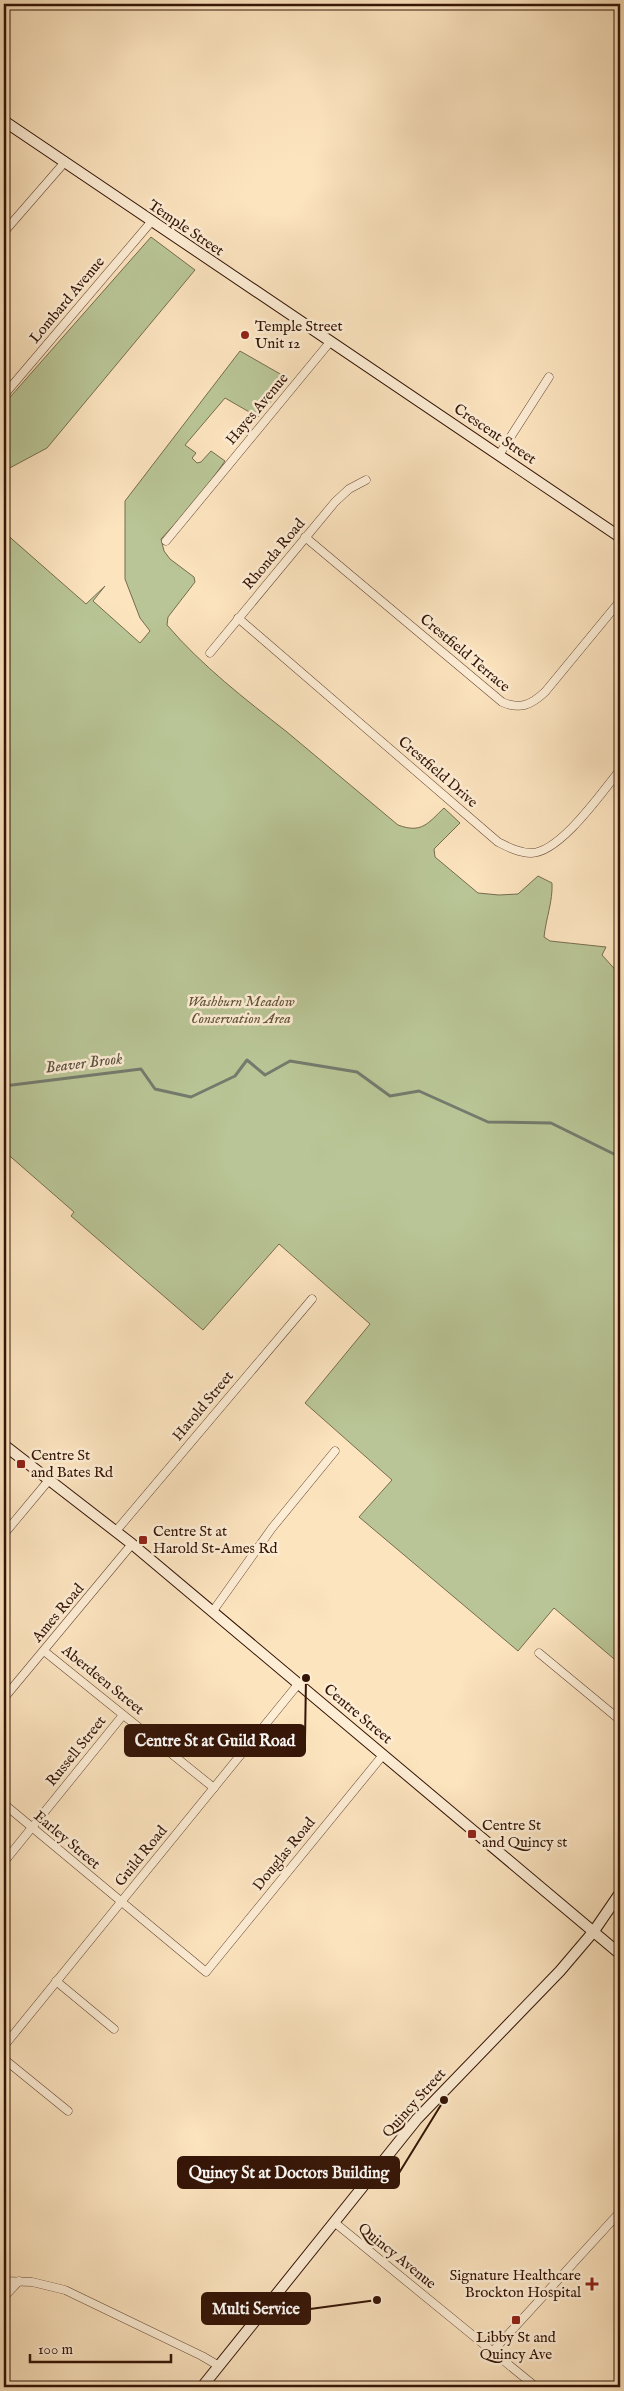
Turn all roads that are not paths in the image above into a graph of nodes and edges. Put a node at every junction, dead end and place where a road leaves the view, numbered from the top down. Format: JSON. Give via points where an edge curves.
{"nodes":[{"id":1,"x":4,"y":121,"type":"edge"},
{"id":2,"x":64,"y":163,"type":"junction"},
{"id":3,"x":151,"y":222,"type":"junction"},
{"id":4,"x":4,"y":232,"type":"edge"},
{"id":5,"x":330,"y":342,"type":"junction"},
{"id":6,"x":353,"y":358,"type":"joint"},
{"id":7,"x":549,"y":377,"type":"dead end"},
{"id":8,"x":4,"y":395,"type":"edge"},
{"id":9,"x":499,"y":455,"type":"junction"},
{"id":10,"x":366,"y":480,"type":"dead end"},
{"id":11,"x":620,"y":536,"type":"edge"},
{"id":12,"x":305,"y":537,"type":"junction"},
{"id":13,"x":166,"y":541,"type":"dead end"},
{"id":14,"x":620,"y":600,"type":"edge"},
{"id":15,"x":238,"y":618,"type":"junction"},
{"id":16,"x":210,"y":653,"type":"dead end"},
{"id":17,"x":620,"y":770,"type":"edge"},
{"id":18,"x":312,"y":1299,"type":"dead end"},
{"id":19,"x":4,"y":1445,"type":"edge"},
{"id":20,"x":335,"y":1451,"type":"dead end"},
{"id":21,"x":49,"y":1480,"type":"junction"},
{"id":22,"x":116,"y":1531,"type":"junction"},
{"id":23,"x":4,"y":1534,"type":"edge"},
{"id":24,"x":132,"y":1544,"type":"junction"},
{"id":25,"x":213,"y":1611,"type":"junction"},
{"id":26,"x":44,"y":1650,"type":"junction"},
{"id":27,"x":539,"y":1653,"type":"dead end"},
{"id":28,"x":299,"y":1683,"type":"junction"},
{"id":29,"x":4,"y":1698,"type":"edge"},
{"id":30,"x":124,"y":1715,"type":"junction"},
{"id":31,"x":620,"y":1720,"type":"edge"},
{"id":32,"x":383,"y":1754,"type":"junction"},
{"id":33,"x":214,"y":1788,"type":"junction"},
{"id":34,"x":4,"y":1804,"type":"edge"},
{"id":35,"x":32,"y":1828,"type":"junction"},
{"id":36,"x":4,"y":1862,"type":"edge"},
{"id":37,"x":620,"y":1893,"type":"edge"},
{"id":38,"x":121,"y":1903,"type":"junction"},
{"id":39,"x":594,"y":1931,"type":"junction"},
{"id":40,"x":620,"y":1954,"type":"edge"},
{"id":41,"x":206,"y":1972,"type":"joint"},
{"id":42,"x":56,"y":1981,"type":"junction"},
{"id":43,"x":114,"y":2029,"type":"dead end"},
{"id":44,"x":4,"y":2046,"type":"edge"},
{"id":45,"x":4,"y":2059,"type":"edge"},
{"id":46,"x":68,"y":2110,"type":"dead end"},
{"id":47,"x":620,"y":2212,"type":"edge"},
{"id":48,"x":334,"y":2222,"type":"junction"},
{"id":49,"x":4,"y":2281,"type":"edge"},
{"id":50,"x":19,"y":2281,"type":"junction"},
{"id":51,"x":4,"y":2297,"type":"edge"},
{"id":52,"x":493,"y":2351,"type":"junction"},
{"id":53,"x":219,"y":2366,"type":"junction"},
{"id":54,"x":202,"y":2387,"type":"edge"},
{"id":55,"x":536,"y":2387,"type":"edge"}],
"edges":[{"from":1,"to":2,"type":"main road","name":"Temple Street"},
{"from":2,"to":3,"type":"main road","name":"Temple Street"},
{"from":2,"to":4,"type":"street"},
{"from":3,"to":5,"type":"main road","name":"Temple Street"},
{"from":3,"to":8,"type":"street","name":"Lombard Avenue"},
{"from":5,"to":6,"type":"main road","name":"Temple Street"},
{"from":5,"to":13,"type":"street","name":"Hayes Avenue"},
{"from":6,"to":9,"type":"main road","name":"Crescent Street"},
{"from":7,"to":9,"type":"street"},
{"from":9,"to":11,"type":"main road","name":"Crescent Street"},
{"from":10,"to":12,"type":"street","name":"Rhonda Road","via":[[342,494]]},
{"from":12,"to":14,"type":"street","name":"Crestfield Terrace","via":[[512,707],[530,704],[545,692]]},
{"from":12,"to":15,"type":"street","name":"Rhonda Road"},
{"from":15,"to":16,"type":"street","name":"Rhonda Road"},
{"from":15,"to":17,"type":"street","name":"Crestfield Drive","via":[[498,842],[509,848],[532,853],[553,846]]},
{"from":18,"to":22,"type":"street","name":"Harold Street"},
{"from":19,"to":21,"type":"main road","name":"Centre Street"},
{"from":20,"to":25,"type":"street","via":[[272,1528]]},
{"from":21,"to":22,"type":"main road","name":"Centre Street"},
{"from":21,"to":23,"type":"street"},
{"from":22,"to":24,"type":"main road","name":"Centre Street"},
{"from":24,"to":25,"type":"main road","name":"Centre Street"},
{"from":24,"to":26,"type":"street","name":"Ames Road"},
{"from":25,"to":28,"type":"main road","name":"Centre Street"},
{"from":26,"to":29,"type":"street","name":"Ames Road"},
{"from":26,"to":30,"type":"street","name":"Aberdeen Street"},
{"from":27,"to":31,"type":"street"},
{"from":28,"to":32,"type":"main road","name":"Centre Street"},
{"from":28,"to":33,"type":"street","name":"Guild Road"},
{"from":30,"to":33,"type":"street","name":"Aberdeen Street"},
{"from":30,"to":35,"type":"street","name":"Russell Street"},
{"from":32,"to":39,"type":"main road","name":"Centre Street"},
{"from":32,"to":41,"type":"street","name":"Douglas Road"},
{"from":33,"to":38,"type":"street","name":"Guild Road"},
{"from":34,"to":35,"type":"street","name":"Earley Street"},
{"from":35,"to":36,"type":"street","name":"Russell Street"},
{"from":35,"to":38,"type":"street","name":"Earley Street"},
{"from":37,"to":39,"type":"main road","name":"Quincy Street"},
{"from":38,"to":41,"type":"street","name":"Earley Street"},
{"from":38,"to":42,"type":"street","name":"Guild Road"},
{"from":39,"to":40,"type":"main road","name":"Centre Street"},
{"from":39,"to":48,"type":"main road","name":"Quincy Street","via":[[560,1971],[417,2119]]},
{"from":42,"to":43,"type":"street"},
{"from":42,"to":44,"type":"street","name":"Guild Road"},
{"from":45,"to":46,"type":"street"},
{"from":47,"to":52,"type":"street"},
{"from":48,"to":52,"type":"street","name":"Quincy Avenue"},
{"from":48,"to":53,"type":"main road","name":"Quincy Street"},
{"from":49,"to":50,"type":"street"},
{"from":50,"to":51,"type":"street"},
{"from":50,"to":53,"type":"street","via":[[44,2284],[75,2294]]},
{"from":52,"to":55,"type":"street","name":"Quincy Avenue"},
{"from":53,"to":54,"type":"main road","name":"Quincy Street"}]}
